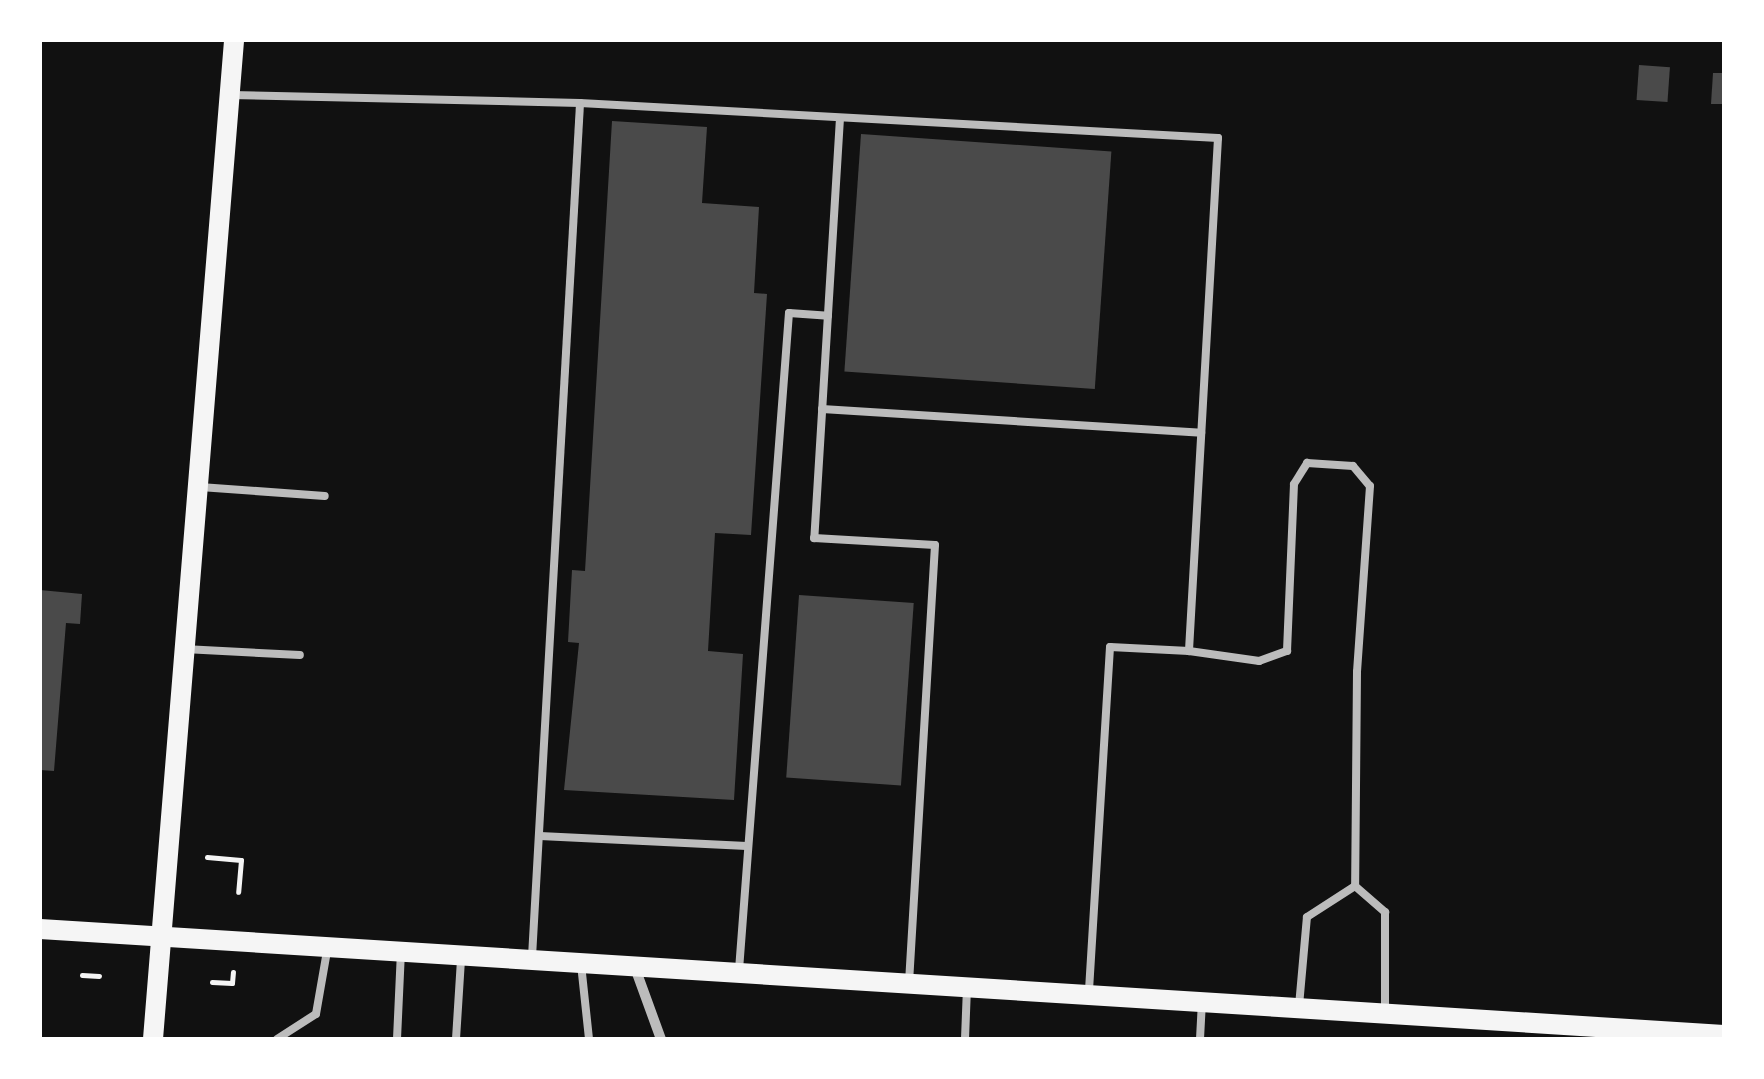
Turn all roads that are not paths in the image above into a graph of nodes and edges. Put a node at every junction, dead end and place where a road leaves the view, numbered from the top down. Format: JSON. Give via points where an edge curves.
{"nodes":[{"id":1,"x":234,"y":40,"type":"edge"},
{"id":2,"x":230,"y":94,"type":"junction"},
{"id":3,"x":580,"y":103,"type":"junction"},
{"id":4,"x":840,"y":118,"type":"junction"},
{"id":5,"x":828,"y":316,"type":"junction"},
{"id":6,"x":822,"y":409,"type":"junction"},
{"id":7,"x":1202,"y":433,"type":"junction"},
{"id":8,"x":195,"y":487,"type":"junction"},
{"id":9,"x":325,"y":496,"type":"dead end"},
{"id":10,"x":181,"y":649,"type":"junction"},
{"id":11,"x":1189,"y":651,"type":"junction"},
{"id":12,"x":300,"y":655,"type":"dead end"},
{"id":13,"x":540,"y":836,"type":"junction"},
{"id":14,"x":747,"y":846,"type":"junction"},
{"id":15,"x":1355,"y":886,"type":"junction"},
{"id":16,"x":40,"y":929,"type":"edge"},
{"id":17,"x":160,"y":932,"type":"junction"},
{"id":18,"x":327,"y":947,"type":"junction"},
{"id":19,"x":401,"y":952,"type":"junction"},
{"id":20,"x":462,"y":956,"type":"junction"},
{"id":21,"x":532,"y":959,"type":"junction"},
{"id":22,"x":580,"y":960,"type":"junction"},
{"id":23,"x":633,"y":962,"type":"junction"},
{"id":24,"x":739,"y":970,"type":"junction"},
{"id":25,"x":909,"y":984,"type":"junction"},
{"id":26,"x":967,"y":988,"type":"junction"},
{"id":27,"x":1089,"y":996,"type":"junction"},
{"id":28,"x":1202,"y":1004,"type":"junction"},
{"id":29,"x":1298,"y":1010,"type":"junction"},
{"id":30,"x":1385,"y":1017,"type":"junction"},
{"id":31,"x":1537,"y":1030,"type":"edge"},
{"id":32,"x":1724,"y":1034,"type":"edge"},
{"id":33,"x":153,"y":1039,"type":"edge"},
{"id":34,"x":278,"y":1039,"type":"edge"},
{"id":35,"x":398,"y":1039,"type":"edge"},
{"id":36,"x":456,"y":1039,"type":"edge"},
{"id":37,"x":588,"y":1039,"type":"edge"},
{"id":38,"x":660,"y":1039,"type":"edge"},
{"id":39,"x":965,"y":1039,"type":"edge"},
{"id":40,"x":1200,"y":1039,"type":"edge"}],
"edges":[{"from":1,"to":2,"type":"main road"},
{"from":2,"to":3,"type":"lane"},
{"from":2,"to":8,"type":"main road"},
{"from":3,"to":4,"type":"lane"},
{"from":3,"to":13,"type":"lane"},
{"from":4,"to":5,"type":"lane"},
{"from":4,"to":7,"type":"lane","via":[[1218,138]]},
{"from":5,"to":6,"type":"lane"},
{"from":5,"to":14,"type":"lane","via":[[789,313]]},
{"from":6,"to":7,"type":"lane"},
{"from":6,"to":25,"type":"lane","via":[[814,538],[935,545]]},
{"from":7,"to":11,"type":"lane"},
{"from":8,"to":9,"type":"lane"},
{"from":8,"to":10,"type":"main road"},
{"from":10,"to":12,"type":"lane"},
{"from":10,"to":17,"type":"main road"},
{"from":11,"to":15,"type":"lane","via":[[1259,661],[1287,651],[1294,484],[1307,463],[1353,466],[1370,486],[1357,672]]},
{"from":11,"to":27,"type":"lane","via":[[1110,647]]},
{"from":13,"to":14,"type":"lane"},
{"from":13,"to":21,"type":"lane"},
{"from":14,"to":24,"type":"lane"},
{"from":15,"to":29,"type":"lane","via":[[1307,917]]},
{"from":15,"to":30,"type":"lane","via":[[1385,912]]},
{"from":16,"to":17,"type":"main road"},
{"from":17,"to":18,"type":"main road"},
{"from":17,"to":33,"type":"main road"},
{"from":18,"to":19,"type":"main road"},
{"from":18,"to":34,"type":"lane","via":[[316,1014]]},
{"from":19,"to":20,"type":"main road"},
{"from":19,"to":35,"type":"lane"},
{"from":20,"to":21,"type":"main road"},
{"from":20,"to":36,"type":"lane"},
{"from":21,"to":22,"type":"main road"},
{"from":22,"to":23,"type":"main road"},
{"from":22,"to":37,"type":"lane"},
{"from":23,"to":24,"type":"main road"},
{"from":23,"to":38,"type":"street"},
{"from":24,"to":25,"type":"main road"},
{"from":25,"to":26,"type":"main road"},
{"from":26,"to":27,"type":"main road"},
{"from":26,"to":39,"type":"lane"},
{"from":27,"to":28,"type":"main road"},
{"from":28,"to":29,"type":"main road"},
{"from":28,"to":40,"type":"lane"},
{"from":29,"to":30,"type":"main road"},
{"from":30,"to":31,"type":"main road"},
{"from":31,"to":32,"type":"main road"}]}
